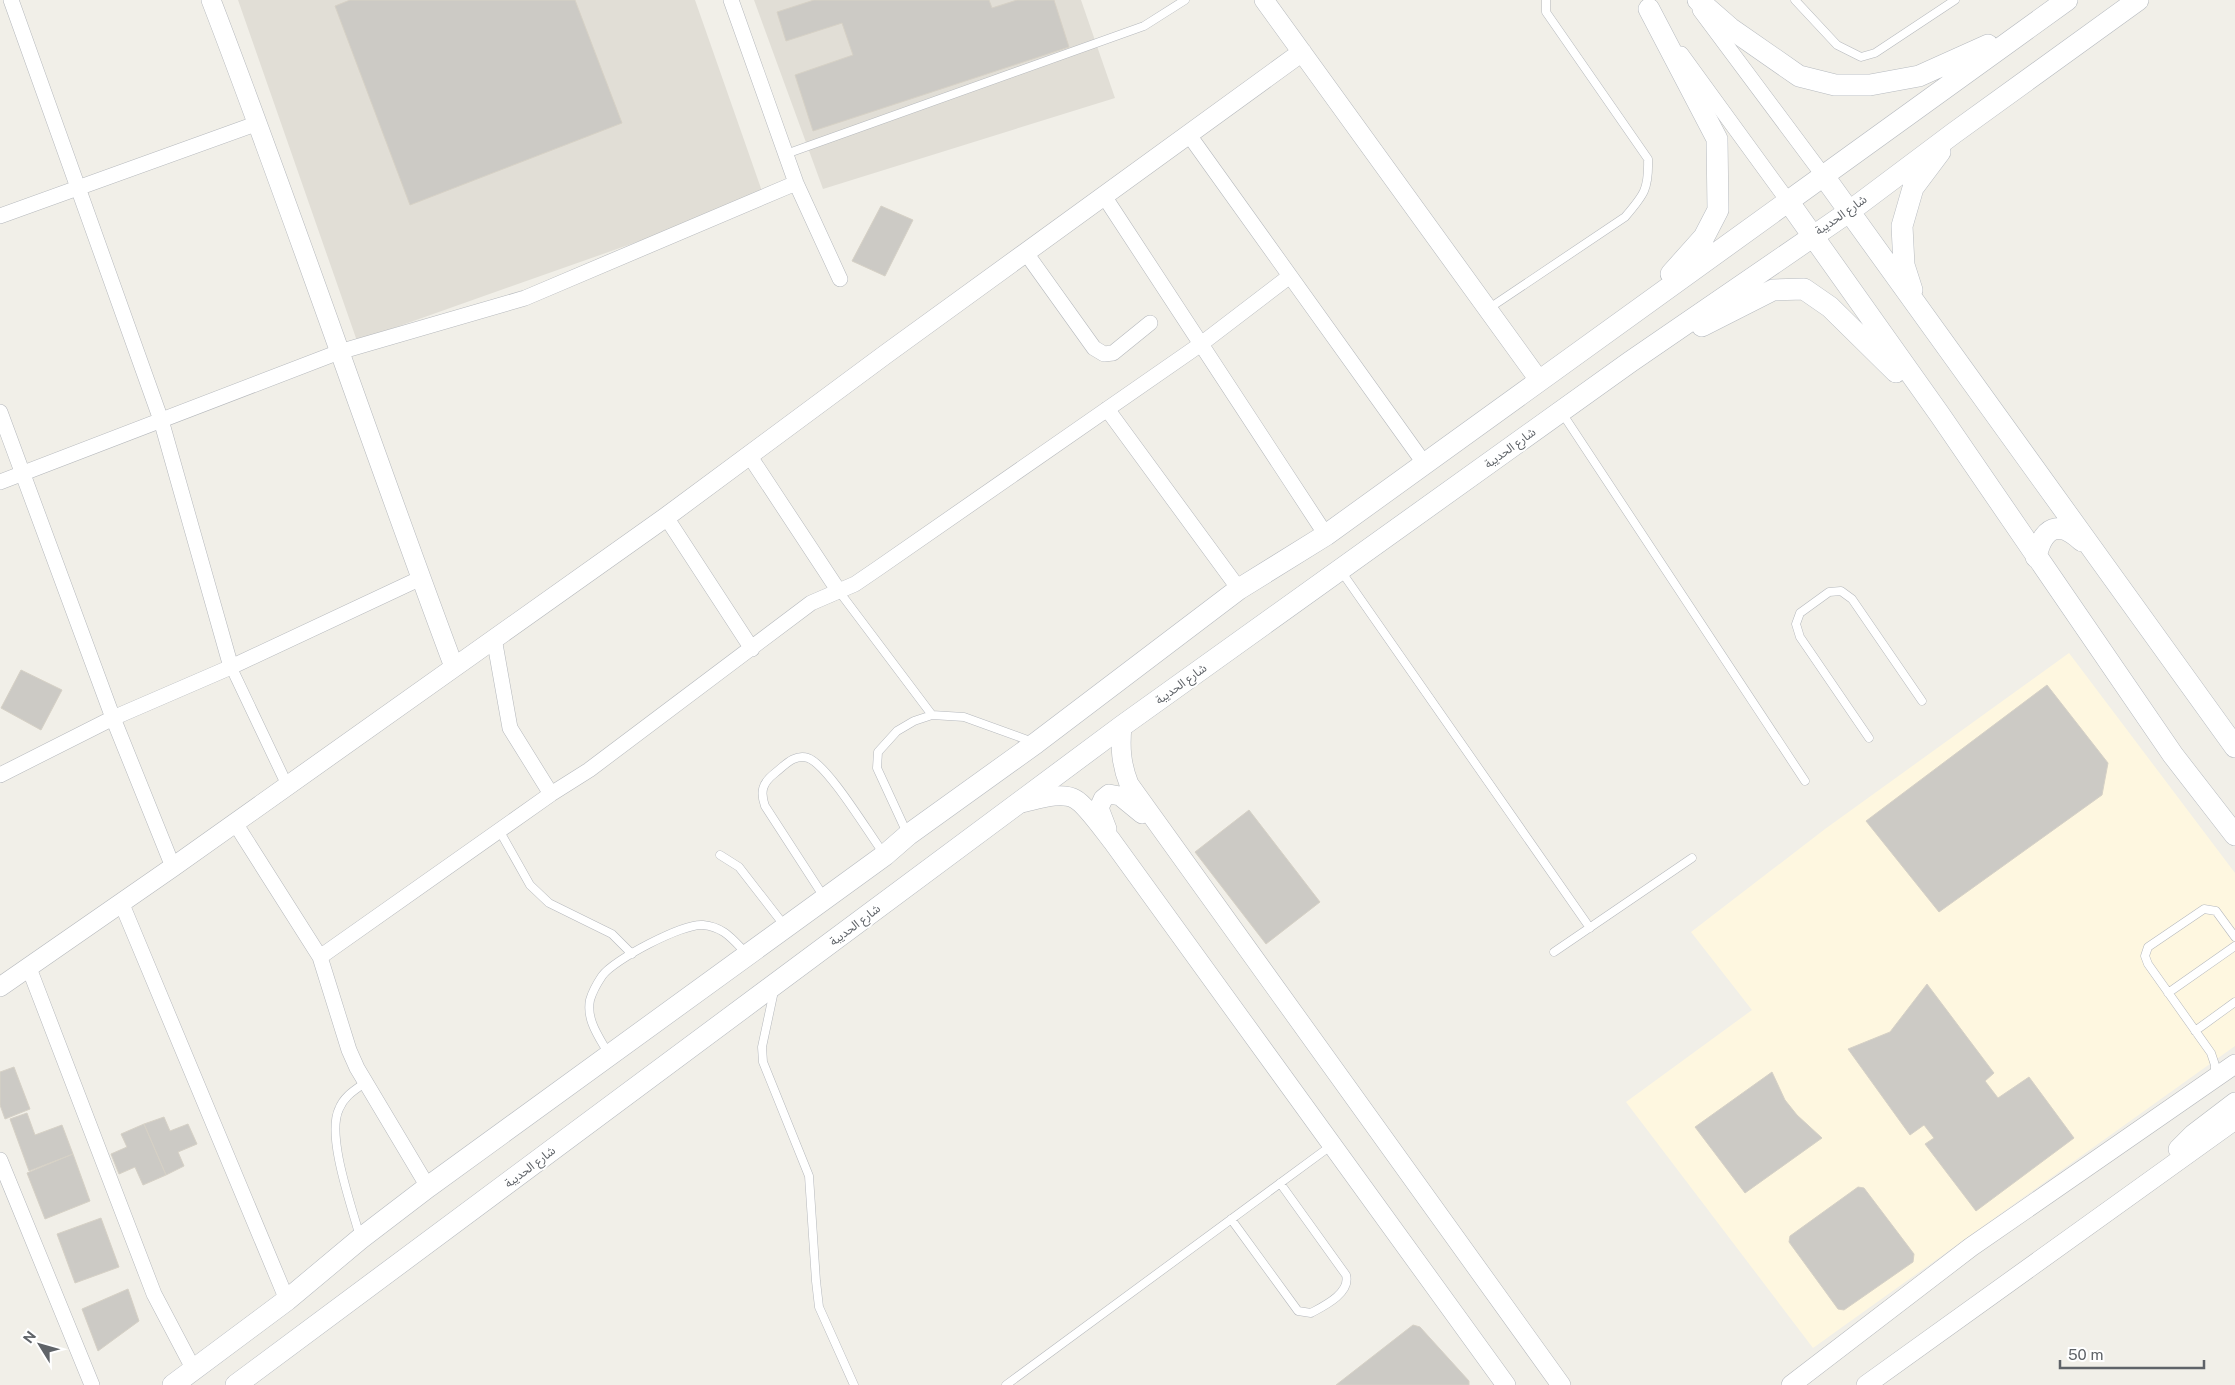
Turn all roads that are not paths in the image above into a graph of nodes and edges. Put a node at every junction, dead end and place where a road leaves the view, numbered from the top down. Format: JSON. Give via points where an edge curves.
{"nodes":[{"id":1,"x":11,"y":0,"type":"edge"},
{"id":2,"x":211,"y":0,"type":"edge"},
{"id":3,"x":731,"y":0,"type":"edge"},
{"id":4,"x":1184,"y":0,"type":"edge"},
{"id":5,"x":1264,"y":0,"type":"edge"},
{"id":6,"x":1546,"y":0,"type":"edge"},
{"id":7,"x":1795,"y":0,"type":"edge"},
{"id":8,"x":1955,"y":0,"type":"edge"},
{"id":9,"x":2067,"y":0,"type":"edge"},
{"id":10,"x":2138,"y":0,"type":"edge"},
{"id":11,"x":1699,"y":1,"type":"edge"},
{"id":12,"x":1645,"y":5,"type":"edge"},
{"id":13,"x":2034,"y":24,"type":"junction"},
{"id":14,"x":1302,"y":52,"type":"junction"},
{"id":15,"x":258,"y":123,"type":"junction"},
{"id":16,"x":1954,"y":133,"type":"junction"},
{"id":17,"x":1189,"y":134,"type":"junction"},
{"id":18,"x":786,"y":154,"type":"junction"},
{"id":19,"x":1823,"y":175,"type":"junction"},
{"id":20,"x":796,"y":183,"type":"junction"},
{"id":21,"x":78,"y":188,"type":"junction"},
{"id":22,"x":1104,"y":196,"type":"junction"},
{"id":23,"x":1788,"y":201,"type":"junction"},
{"id":24,"x":1850,"y":211,"type":"junction"},
{"id":25,"x":0,"y":216,"type":"edge"},
{"id":26,"x":1811,"y":236,"type":"junction"},
{"id":27,"x":1026,"y":253,"type":"junction"},
{"id":28,"x":1290,"y":276,"type":"junction"},
{"id":29,"x":840,"y":278,"type":"dead end"},
{"id":30,"x":1649,"y":300,"type":"junction"},
{"id":31,"x":1488,"y":309,"type":"junction"},
{"id":32,"x":1918,"y":309,"type":"junction"},
{"id":33,"x":1150,"y":323,"type":"dead end"},
{"id":34,"x":1201,"y":344,"type":"junction"},
{"id":35,"x":339,"y":352,"type":"junction"},
{"id":36,"x":1630,"y":362,"type":"junction"},
{"id":37,"x":1539,"y":380,"type":"junction"},
{"id":38,"x":1107,"y":409,"type":"junction"},
{"id":39,"x":1561,"y":411,"type":"junction"},
{"id":40,"x":0,"y":412,"type":"edge"},
{"id":41,"x":1940,"y":415,"type":"junction"},
{"id":42,"x":161,"y":420,"type":"junction"},
{"id":43,"x":749,"y":455,"type":"junction"},
{"id":44,"x":1424,"y":463,"type":"junction"},
{"id":45,"x":22,"y":474,"type":"junction"},
{"id":46,"x":0,"y":482,"type":"edge"},
{"id":47,"x":666,"y":517,"type":"junction"},
{"id":48,"x":1326,"y":535,"type":"junction"},
{"id":49,"x":2092,"y":549,"type":"junction"},
{"id":50,"x":2036,"y":557,"type":"junction"},
{"id":51,"x":1340,"y":570,"type":"junction"},
{"id":52,"x":421,"y":578,"type":"junction"},
{"id":53,"x":1239,"y":589,"type":"junction"},
{"id":54,"x":838,"y":590,"type":"junction"},
{"id":55,"x":494,"y":638,"type":"junction"},
{"id":56,"x":752,"y":649,"type":"junction"},
{"id":57,"x":231,"y":667,"type":"junction"},
{"id":58,"x":454,"y":667,"type":"junction"},
{"id":59,"x":1922,"y":701,"type":"dead end"},
{"id":60,"x":932,"y":714,"type":"junction"},
{"id":61,"x":113,"y":718,"type":"junction"},
{"id":62,"x":1122,"y":726,"type":"junction"},
{"id":63,"x":1869,"y":738,"type":"dead end"},
{"id":64,"x":1036,"y":743,"type":"junction"},
{"id":65,"x":2235,"y":747,"type":"edge"},
{"id":66,"x":0,"y":775,"type":"edge"},
{"id":67,"x":1805,"y":781,"type":"dead end"},
{"id":68,"x":287,"y":785,"type":"junction"},
{"id":69,"x":551,"y":794,"type":"junction"},
{"id":70,"x":1017,"y":804,"type":"junction"},
{"id":71,"x":235,"y":823,"type":"junction"},
{"id":72,"x":499,"y":830,"type":"junction"},
{"id":73,"x":1166,"y":834,"type":"junction"},
{"id":74,"x":908,"y":835,"type":"junction"},
{"id":75,"x":2235,"y":835,"type":"edge"},
{"id":76,"x":1112,"y":841,"type":"junction"},
{"id":77,"x":720,"y":855,"type":"dead end"},
{"id":78,"x":885,"y":855,"type":"junction"},
{"id":79,"x":1692,"y":858,"type":"dead end"},
{"id":80,"x":174,"y":867,"type":"junction"},
{"id":81,"x":825,"y":899,"type":"junction"},
{"id":82,"x":121,"y":902,"type":"junction"},
{"id":83,"x":786,"y":927,"type":"junction"},
{"id":84,"x":1590,"y":928,"type":"junction"},
{"id":85,"x":2235,"y":937,"type":"edge"},
{"id":86,"x":2235,"y":946,"type":"edge"},
{"id":87,"x":1554,"y":952,"type":"dead end"},
{"id":88,"x":632,"y":954,"type":"junction"},
{"id":89,"x":748,"y":955,"type":"junction"},
{"id":90,"x":320,"y":957,"type":"junction"},
{"id":91,"x":29,"y":968,"type":"junction"},
{"id":92,"x":775,"y":984,"type":"junction"},
{"id":93,"x":0,"y":987,"type":"edge"},
{"id":94,"x":2168,"y":993,"type":"junction"},
{"id":95,"x":2235,"y":1002,"type":"edge"},
{"id":96,"x":2195,"y":1031,"type":"junction"},
{"id":97,"x":609,"y":1056,"type":"junction"},
{"id":98,"x":2235,"y":1064,"type":"edge"},
{"id":99,"x":2215,"y":1078,"type":"junction"},
{"id":100,"x":366,"y":1082,"type":"junction"},
{"id":101,"x":2235,"y":1102,"type":"edge"},
{"id":102,"x":2235,"y":1120,"type":"edge"},
{"id":103,"x":1332,"y":1145,"type":"junction"},
{"id":104,"x":0,"y":1160,"type":"edge"},
{"id":105,"x":2166,"y":1169,"type":"junction"},
{"id":106,"x":1280,"y":1183,"type":"junction"},
{"id":107,"x":428,"y":1187,"type":"junction"},
{"id":108,"x":1232,"y":1219,"type":"junction"},
{"id":109,"x":360,"y":1239,"type":"junction"},
{"id":110,"x":287,"y":1300,"type":"junction"},
{"id":111,"x":1831,"y":1355,"type":"junction"},
{"id":112,"x":194,"y":1370,"type":"junction"},
{"id":113,"x":90,"y":1384,"type":"edge"},
{"id":114,"x":173,"y":1385,"type":"edge"},
{"id":115,"x":236,"y":1385,"type":"edge"},
{"id":116,"x":854,"y":1385,"type":"edge"},
{"id":117,"x":1006,"y":1385,"type":"edge"},
{"id":118,"x":1506,"y":1385,"type":"edge"},
{"id":119,"x":1561,"y":1385,"type":"edge"},
{"id":120,"x":1791,"y":1385,"type":"edge"},
{"id":121,"x":1809,"y":1385,"type":"edge"},
{"id":122,"x":1866,"y":1385,"type":"edge"}],
"edges":[{"from":1,"to":21,"type":"street"},
{"from":2,"to":15,"type":"street"},
{"from":3,"to":18,"type":"street"},
{"from":4,"to":18,"type":"lane","via":[[1144,26]]},
{"from":5,"to":14,"type":"street"},
{"from":6,"to":31,"type":"lane","via":[[1546,12],[1648,159],[1649,180],[1640,200],[1625,217]]},
{"from":7,"to":8,"type":"lane","via":[[1837,45],[1861,57],[1875,53]]},
{"from":9,"to":13,"type":"main road"},
{"from":10,"to":16,"type":"main road","name":"شارع الحديبة"},
{"from":11,"to":13,"type":"main road","via":[[1730,28],[1799,76],[1835,85],[1870,85],[1919,76]]},
{"from":11,"to":19,"type":"street"},
{"from":12,"to":23,"type":"street"},
{"from":12,"to":30,"type":"main road","via":[[1717,139],[1718,210],[1704,237]]},
{"from":13,"to":19,"type":"main road"},
{"from":14,"to":17,"type":"street"},
{"from":14,"to":31,"type":"street"},
{"from":15,"to":21,"type":"street"},
{"from":15,"to":35,"type":"street"},
{"from":16,"to":24,"type":"main road","name":"شارع الحديبة"},
{"from":16,"to":32,"type":"main road","via":[[1913,188],[1902,226],[1904,265]]},
{"from":17,"to":22,"type":"street"},
{"from":17,"to":28,"type":"street"},
{"from":18,"to":20,"type":"street"},
{"from":19,"to":23,"type":"main road"},
{"from":19,"to":24,"type":"main road"},
{"from":20,"to":29,"type":"street"},
{"from":20,"to":35,"type":"street","via":[[525,298]]},
{"from":21,"to":25,"type":"street"},
{"from":21,"to":42,"type":"street"},
{"from":22,"to":27,"type":"street"},
{"from":22,"to":34,"type":"street"},
{"from":23,"to":26,"type":"main road"},
{"from":23,"to":30,"type":"main road"},
{"from":24,"to":26,"type":"main road","name":"شارع الحديبة"},
{"from":24,"to":32,"type":"main road"},
{"from":26,"to":36,"type":"main road","name":"شارع الحديبة"},
{"from":26,"to":41,"type":"main road"},
{"from":27,"to":33,"type":"street","via":[[1094,348],[1104,354],[1113,353]]},
{"from":27,"to":43,"type":"street"},
{"from":28,"to":34,"type":"street"},
{"from":28,"to":44,"type":"street"},
{"from":30,"to":37,"type":"main road"},
{"from":31,"to":37,"type":"street"},
{"from":32,"to":49,"type":"main road"},
{"from":34,"to":38,"type":"street"},
{"from":34,"to":48,"type":"street"},
{"from":35,"to":42,"type":"street"},
{"from":35,"to":52,"type":"street"},
{"from":36,"to":39,"type":"main road","name":"شارع الحديبة"},
{"from":36,"to":41,"type":"main road","via":[[1772,290],[1804,290],[1830,307]]},
{"from":37,"to":44,"type":"main road"},
{"from":38,"to":53,"type":"street"},
{"from":38,"to":54,"type":"street","via":[[877,570]]},
{"from":39,"to":51,"type":"main road","name":"شارع الحديبة"},
{"from":39,"to":67,"type":"lane"},
{"from":40,"to":45,"type":"street"},
{"from":41,"to":50,"type":"main road"},
{"from":42,"to":45,"type":"street"},
{"from":42,"to":57,"type":"street"},
{"from":43,"to":47,"type":"street"},
{"from":43,"to":54,"type":"street"},
{"from":44,"to":48,"type":"main road"},
{"from":45,"to":46,"type":"street"},
{"from":45,"to":61,"type":"street"},
{"from":47,"to":55,"type":"street"},
{"from":47,"to":56,"type":"street"},
{"from":48,"to":53,"type":"main road"},
{"from":49,"to":50,"type":"main road","via":[[2071,530],[2061,528],[2044,536]]},
{"from":49,"to":65,"type":"main road"},
{"from":50,"to":75,"type":"main road","via":[[2173,755]]},
{"from":51,"to":62,"type":"main road","name":"شارع الحديبة"},
{"from":51,"to":84,"type":"lane"},
{"from":52,"to":57,"type":"street"},
{"from":52,"to":58,"type":"street"},
{"from":53,"to":64,"type":"main road"},
{"from":54,"to":56,"type":"street","via":[[811,604]]},
{"from":54,"to":60,"type":"lane"},
{"from":55,"to":58,"type":"street"},
{"from":55,"to":69,"type":"street","via":[[510,728]]},
{"from":56,"to":69,"type":"street","via":[[589,770]]},
{"from":57,"to":61,"type":"street"},
{"from":57,"to":68,"type":"street"},
{"from":58,"to":68,"type":"street"},
{"from":59,"to":63,"type":"lane","via":[[1852,599],[1841,592],[1829,592],[1800,613],[1796,624],[1800,637]]},
{"from":60,"to":64,"type":"lane","via":[[964,717]]},
{"from":60,"to":74,"type":"lane","via":[[897,731],[878,752],[877,768]]},
{"from":61,"to":66,"type":"street"},
{"from":61,"to":80,"type":"street"},
{"from":62,"to":70,"type":"main road","name":"شارع الحديبة"},
{"from":62,"to":73,"type":"street","via":[[1120,749],[1128,784]]},
{"from":64,"to":74,"type":"main road"},
{"from":68,"to":71,"type":"street"},
{"from":69,"to":72,"type":"street"},
{"from":70,"to":76,"type":"street","via":[[1050,796],[1075,798]]},
{"from":70,"to":92,"type":"main road","name":"شارع الحديبة"},
{"from":71,"to":80,"type":"street"},
{"from":71,"to":90,"type":"street"},
{"from":72,"to":88,"type":"lane","via":[[530,885],[542,897],[612,934]]},
{"from":72,"to":90,"type":"street"},
{"from":73,"to":76,"type":"street","via":[[1120,796],[1109,794],[1099,808]]},
{"from":73,"to":119,"type":"street"},
{"from":74,"to":78,"type":"main road"},
{"from":76,"to":103,"type":"street"},
{"from":77,"to":83,"type":"lane","via":[[739,867]]},
{"from":78,"to":81,"type":"main road"},
{"from":78,"to":81,"type":"lane","via":[[823,768],[807,758],[794,758],[766,780],[761,794],[765,806]]},
{"from":79,"to":84,"type":"lane"},
{"from":80,"to":82,"type":"street"},
{"from":81,"to":83,"type":"main road"},
{"from":82,"to":91,"type":"street"},
{"from":82,"to":110,"type":"street"},
{"from":83,"to":89,"type":"main road"},
{"from":84,"to":87,"type":"lane"},
{"from":85,"to":94,"type":"lane","via":[[2216,911],[2208,908],[2148,947],[2146,960]]},
{"from":86,"to":94,"type":"lane"},
{"from":88,"to":89,"type":"lane","via":[[682,928],[702,925],[724,930]]},
{"from":88,"to":97,"type":"lane","via":[[602,975],[590,1000],[590,1020]]},
{"from":89,"to":97,"type":"main road"},
{"from":90,"to":100,"type":"street","via":[[349,1050]]},
{"from":91,"to":93,"type":"street"},
{"from":91,"to":112,"type":"street","via":[[154,1294]]},
{"from":92,"to":115,"type":"main road","name":"شارع الحديبة"},
{"from":92,"to":116,"type":"lane","via":[[762,1047],[763,1062],[810,1176],[819,1307]]},
{"from":94,"to":96,"type":"lane"},
{"from":95,"to":96,"type":"lane"},
{"from":96,"to":99,"type":"lane","via":[[2214,1059]]},
{"from":97,"to":107,"type":"main road"},
{"from":98,"to":99,"type":"street"},
{"from":99,"to":111,"type":"street","via":[[1971,1247]]},
{"from":100,"to":107,"type":"street"},
{"from":100,"to":109,"type":"lane","via":[[348,1095],[338,1110],[335,1141]]},
{"from":101,"to":105,"type":"street","via":[[2184,1141]]},
{"from":102,"to":105,"type":"street"},
{"from":103,"to":106,"type":"lane"},
{"from":103,"to":118,"type":"street"},
{"from":104,"to":113,"type":"street"},
{"from":105,"to":122,"type":"street"},
{"from":106,"to":108,"type":"lane"},
{"from":106,"to":108,"type":"lane","via":[[1346,1275],[1347,1285],[1341,1293],[1310,1313],[1298,1311]]},
{"from":107,"to":109,"type":"main road"},
{"from":108,"to":117,"type":"lane"},
{"from":109,"to":110,"type":"main road"},
{"from":110,"to":112,"type":"main road"},
{"from":111,"to":120,"type":"street"},
{"from":111,"to":121,"type":"street"},
{"from":112,"to":114,"type":"main road"}]}
